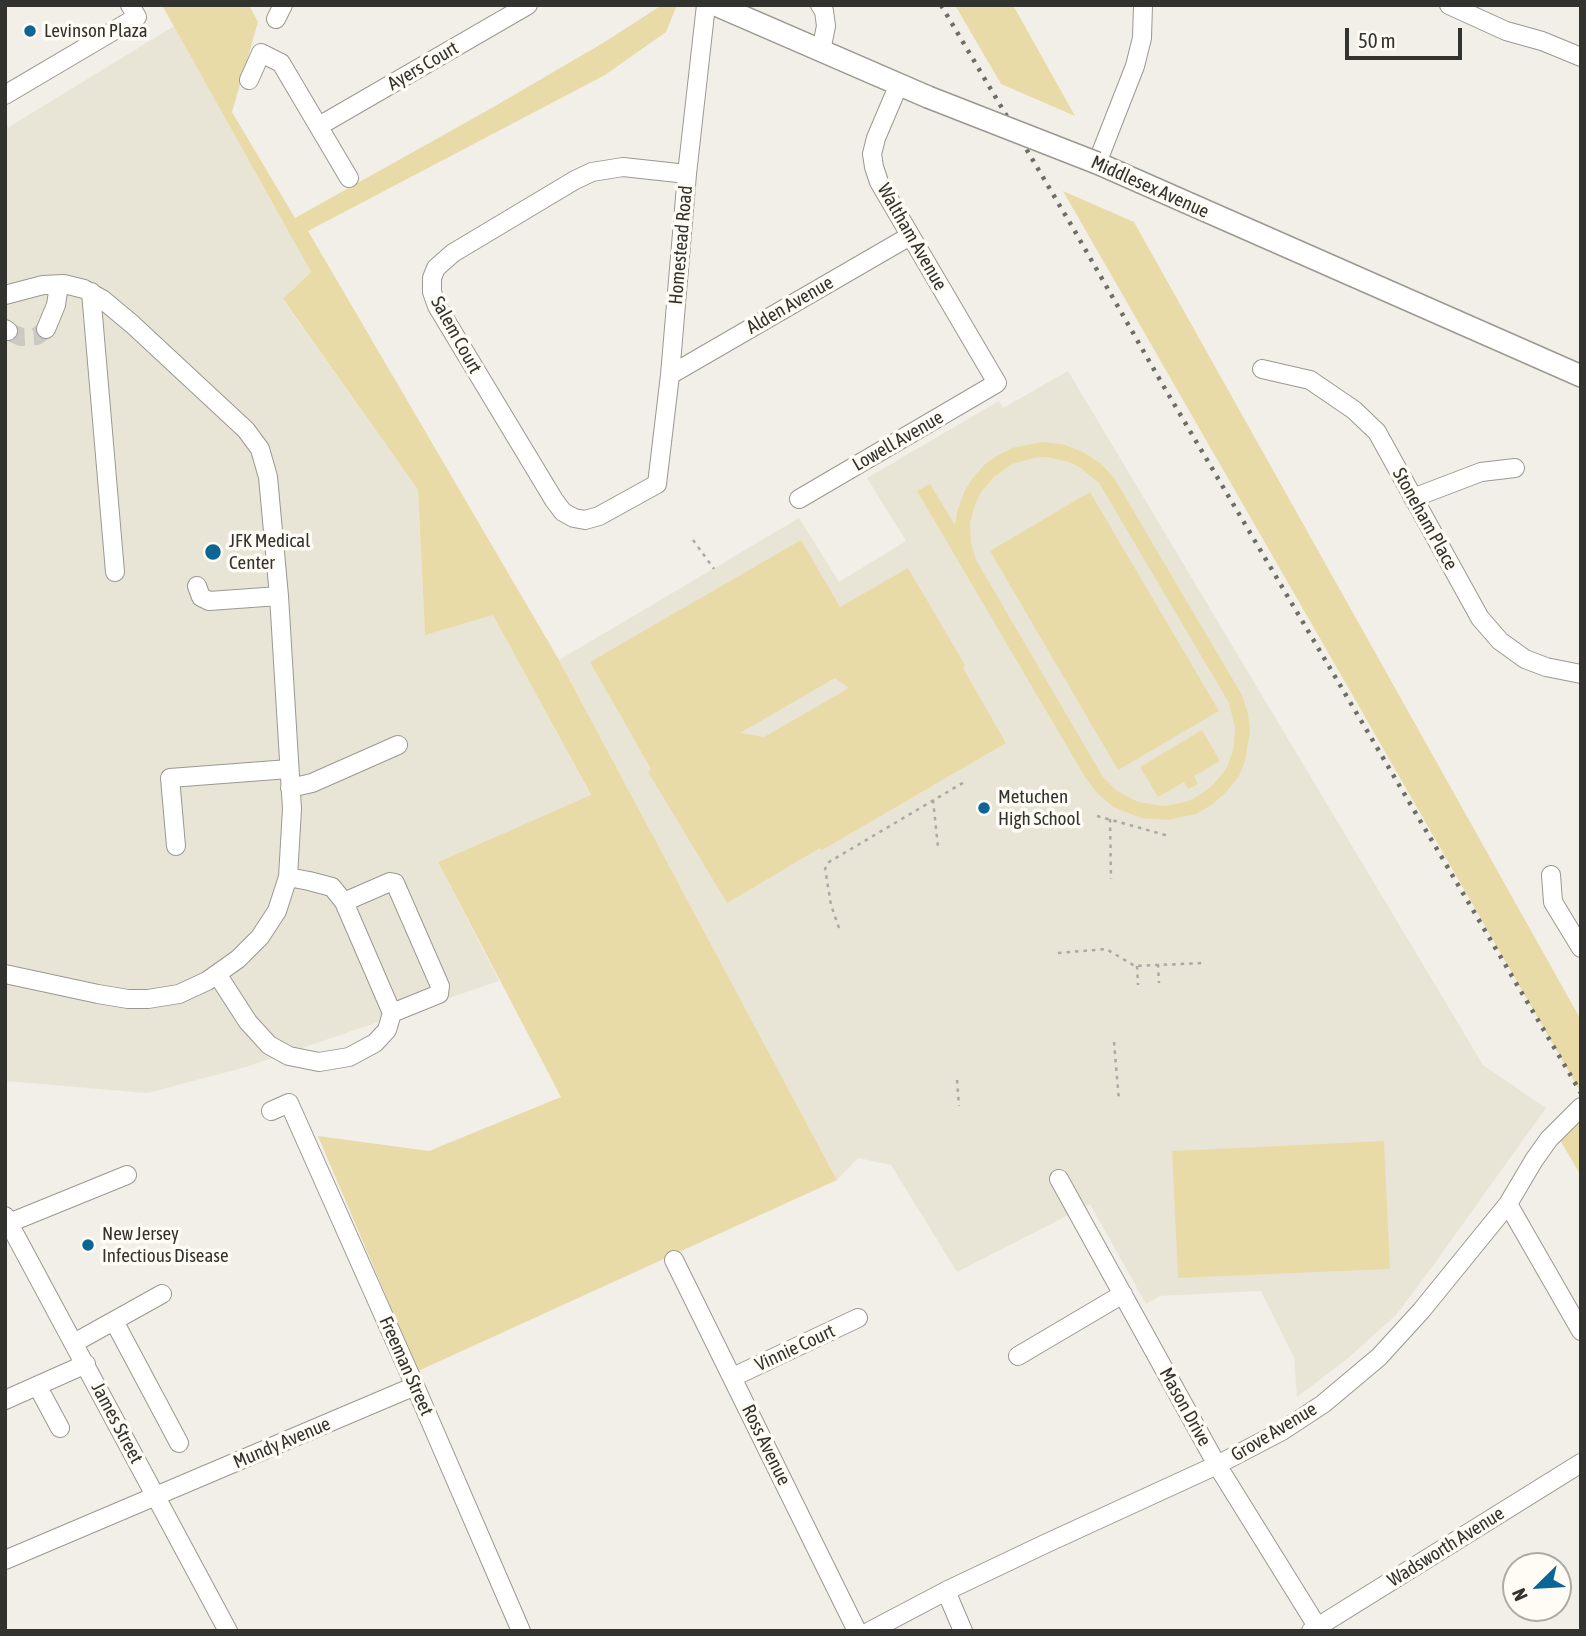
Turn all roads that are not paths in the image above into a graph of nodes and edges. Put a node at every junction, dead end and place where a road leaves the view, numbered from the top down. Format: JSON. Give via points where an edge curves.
{"nodes":[{"id":1,"x":130,"y":5,"type":"edge"},
{"id":2,"x":528,"y":5,"type":"edge"},
{"id":3,"x":706,"y":5,"type":"edge"},
{"id":4,"x":716,"y":5,"type":"edge"},
{"id":5,"x":820,"y":5,"type":"edge"},
{"id":6,"x":1143,"y":5,"type":"edge"},
{"id":7,"x":1449,"y":5,"type":"edge"},
{"id":8,"x":821,"y":51,"type":"junction"},
{"id":9,"x":1581,"y":57,"type":"edge"},
{"id":10,"x":249,"y":80,"type":"dead end"},
{"id":11,"x":899,"y":84,"type":"junction"},
{"id":12,"x":5,"y":95,"type":"edge"},
{"id":13,"x":318,"y":126,"type":"junction"},
{"id":14,"x":1097,"y":163,"type":"junction"},
{"id":15,"x":687,"y":174,"type":"junction"},
{"id":16,"x":349,"y":178,"type":"dead end"},
{"id":17,"x":910,"y":236,"type":"junction"},
{"id":18,"x":59,"y":285,"type":"junction"},
{"id":19,"x":91,"y":292,"type":"junction"},
{"id":20,"x":5,"y":295,"type":"edge"},
{"id":21,"x":46,"y":329,"type":"dead end"},
{"id":22,"x":1262,"y":369,"type":"dead end"},
{"id":23,"x":670,"y":374,"type":"junction"},
{"id":24,"x":1581,"y":376,"type":"edge"},
{"id":25,"x":997,"y":383,"type":"joint"},
{"id":26,"x":1515,"y":468,"type":"dead end"},
{"id":27,"x":657,"y":484,"type":"joint"},
{"id":28,"x":1413,"y":498,"type":"junction"},
{"id":29,"x":799,"y":499,"type":"dead end"},
{"id":30,"x":115,"y":572,"type":"dead end"},
{"id":31,"x":197,"y":586,"type":"dead end"},
{"id":32,"x":279,"y":596,"type":"junction"},
{"id":33,"x":1581,"y":674,"type":"edge"},
{"id":34,"x":398,"y":745,"type":"dead end"},
{"id":35,"x":289,"y":769,"type":"junction"},
{"id":36,"x":290,"y":788,"type":"junction"},
{"id":37,"x":176,"y":846,"type":"dead end"},
{"id":38,"x":1550,"y":874,"type":"dead end"},
{"id":39,"x":288,"y":877,"type":"junction"},
{"id":40,"x":344,"y":902,"type":"junction"},
{"id":41,"x":1581,"y":948,"type":"edge"},
{"id":42,"x":5,"y":974,"type":"edge"},
{"id":43,"x":217,"y":975,"type":"junction"},
{"id":44,"x":392,"y":1013,"type":"junction"},
{"id":45,"x":1581,"y":1107,"type":"edge"},
{"id":46,"x":271,"y":1111,"type":"dead end"},
{"id":47,"x":127,"y":1175,"type":"dead end"},
{"id":48,"x":1059,"y":1179,"type":"dead end"},
{"id":49,"x":1508,"y":1204,"type":"junction"},
{"id":50,"x":7,"y":1220,"type":"edge"},
{"id":51,"x":674,"y":1260,"type":"dead end"},
{"id":52,"x":162,"y":1294,"type":"dead end"},
{"id":53,"x":1124,"y":1294,"type":"junction"},
{"id":54,"x":858,"y":1318,"type":"dead end"},
{"id":55,"x":114,"y":1321,"type":"junction"},
{"id":56,"x":1581,"y":1331,"type":"edge"},
{"id":57,"x":74,"y":1343,"type":"junction"},
{"id":58,"x":1018,"y":1356,"type":"dead end"},
{"id":59,"x":86,"y":1364,"type":"junction"},
{"id":60,"x":733,"y":1377,"type":"junction"},
{"id":61,"x":415,"y":1386,"type":"junction"},
{"id":62,"x":38,"y":1387,"type":"junction"},
{"id":63,"x":5,"y":1400,"type":"edge"},
{"id":64,"x":60,"y":1428,"type":"dead end"},
{"id":65,"x":179,"y":1444,"type":"dead end"},
{"id":66,"x":1581,"y":1463,"type":"edge"},
{"id":67,"x":1217,"y":1465,"type":"junction"},
{"id":68,"x":164,"y":1493,"type":"junction"},
{"id":69,"x":5,"y":1560,"type":"edge"},
{"id":70,"x":946,"y":1591,"type":"junction"},
{"id":71,"x":1316,"y":1629,"type":"edge"},
{"id":72,"x":228,"y":1631,"type":"edge"},
{"id":73,"x":521,"y":1631,"type":"edge"},
{"id":74,"x":857,"y":1631,"type":"edge"},
{"id":75,"x":870,"y":1631,"type":"edge"},
{"id":76,"x":963,"y":1631,"type":"edge"}],
"edges":[{"from":1,"to":12,"type":"street","via":[[137,17]]},
{"from":2,"to":13,"type":"street","name":"Ayers Court"},
{"from":3,"to":15,"type":"street","name":"Homestead Road"},
{"from":4,"to":8,"type":"main road","name":"Middlesex Avenue"},
{"from":5,"to":8,"type":"street","via":[[827,26]]},
{"from":6,"to":14,"type":"street","via":[[1135,66]]},
{"from":7,"to":9,"type":"street"},
{"from":8,"to":11,"type":"main road","name":"Middlesex Avenue"},
{"from":10,"to":13,"type":"street","via":[[261,53],[281,63]]},
{"from":11,"to":14,"type":"main road","name":"Middlesex Avenue","bridge":true},
{"from":11,"to":17,"type":"street","name":"Waltham Avenue","via":[[873,154],[879,182]]},
{"from":13,"to":16,"type":"street"},
{"from":14,"to":24,"type":"main road","name":"Middlesex Avenue"},
{"from":15,"to":23,"type":"street","name":"Homestead Road"},
{"from":15,"to":27,"type":"street","name":"Salem Court","via":[[623,167],[592,172],[453,253],[432,278],[437,306],[563,512],[585,520],[599,516]]},
{"from":17,"to":23,"type":"street","name":"Alden Avenue"},
{"from":17,"to":25,"type":"street","name":"Waltham Avenue"},
{"from":18,"to":19,"type":"street"},
{"from":18,"to":20,"type":"street"},
{"from":18,"to":21,"type":"street"},
{"from":19,"to":30,"type":"street"},
{"from":19,"to":32,"type":"street","via":[[150,340],[246,430],[260,449],[268,477]]},
{"from":22,"to":28,"type":"street","name":"Stoneham Place","via":[[1310,380],[1353,410],[1377,432]]},
{"from":23,"to":27,"type":"street","name":"Homestead Road"},
{"from":25,"to":29,"type":"street","name":"Lowell Avenue"},
{"from":26,"to":28,"type":"street","via":[[1481,472]]},
{"from":28,"to":33,"type":"street","name":"Stoneham Place","via":[[1480,618],[1500,641],[1525,659]]},
{"from":31,"to":32,"type":"street","via":[[201,597],[209,601]]},
{"from":32,"to":35,"type":"street"},
{"from":34,"to":36,"type":"street"},
{"from":35,"to":36,"type":"street"},
{"from":35,"to":37,"type":"street","via":[[170,778]]},
{"from":36,"to":39,"type":"street"},
{"from":38,"to":41,"type":"street","via":[[1553,902]]},
{"from":39,"to":40,"type":"street","via":[[332,887]]},
{"from":39,"to":43,"type":"street","via":[[276,911],[260,937]]},
{"from":40,"to":44,"type":"street"},
{"from":40,"to":44,"type":"street","via":[[394,883],[440,986],[439,994]]},
{"from":42,"to":43,"type":"street","via":[[128,999],[179,994]]},
{"from":43,"to":44,"type":"street","via":[[248,1022],[269,1045],[289,1056],[319,1062],[349,1057],[375,1043],[387,1030]]},
{"from":45,"to":49,"type":"street","name":"Grove Avenue","via":[[1549,1139]]},
{"from":46,"to":61,"type":"street","name":"Freeman Street","via":[[289,1103]]},
{"from":47,"to":50,"type":"street"},
{"from":48,"to":53,"type":"street","name":"Mason Drive"},
{"from":49,"to":56,"type":"street"},
{"from":49,"to":67,"type":"street","name":"Grove Avenue","via":[[1379,1357],[1305,1416]]},
{"from":50,"to":57,"type":"street","name":"James Street"},
{"from":51,"to":60,"type":"street","name":"Ross Avenue"},
{"from":52,"to":55,"type":"street"},
{"from":53,"to":58,"type":"street"},
{"from":53,"to":67,"type":"street","name":"Mason Drive"},
{"from":54,"to":60,"type":"street","name":"Vinnie Court"},
{"from":55,"to":57,"type":"street"},
{"from":55,"to":65,"type":"street"},
{"from":57,"to":59,"type":"street","name":"James Street"},
{"from":59,"to":62,"type":"street"},
{"from":59,"to":68,"type":"street","name":"James Street"},
{"from":60,"to":74,"type":"street","name":"Ross Avenue"},
{"from":61,"to":68,"type":"street","name":"Mundy Avenue"},
{"from":61,"to":73,"type":"street","name":"Freeman Street"},
{"from":62,"to":63,"type":"street"},
{"from":62,"to":64,"type":"street"},
{"from":66,"to":71,"type":"street","name":"Wadsworth Avenue"},
{"from":67,"to":70,"type":"street","name":"Grove Avenue"},
{"from":67,"to":71,"type":"street","name":"Mason Drive"},
{"from":68,"to":69,"type":"street","name":"Mundy Avenue"},
{"from":68,"to":72,"type":"street","name":"James Street"},
{"from":70,"to":75,"type":"street","name":"Grove Avenue"},
{"from":70,"to":76,"type":"street"}]}
